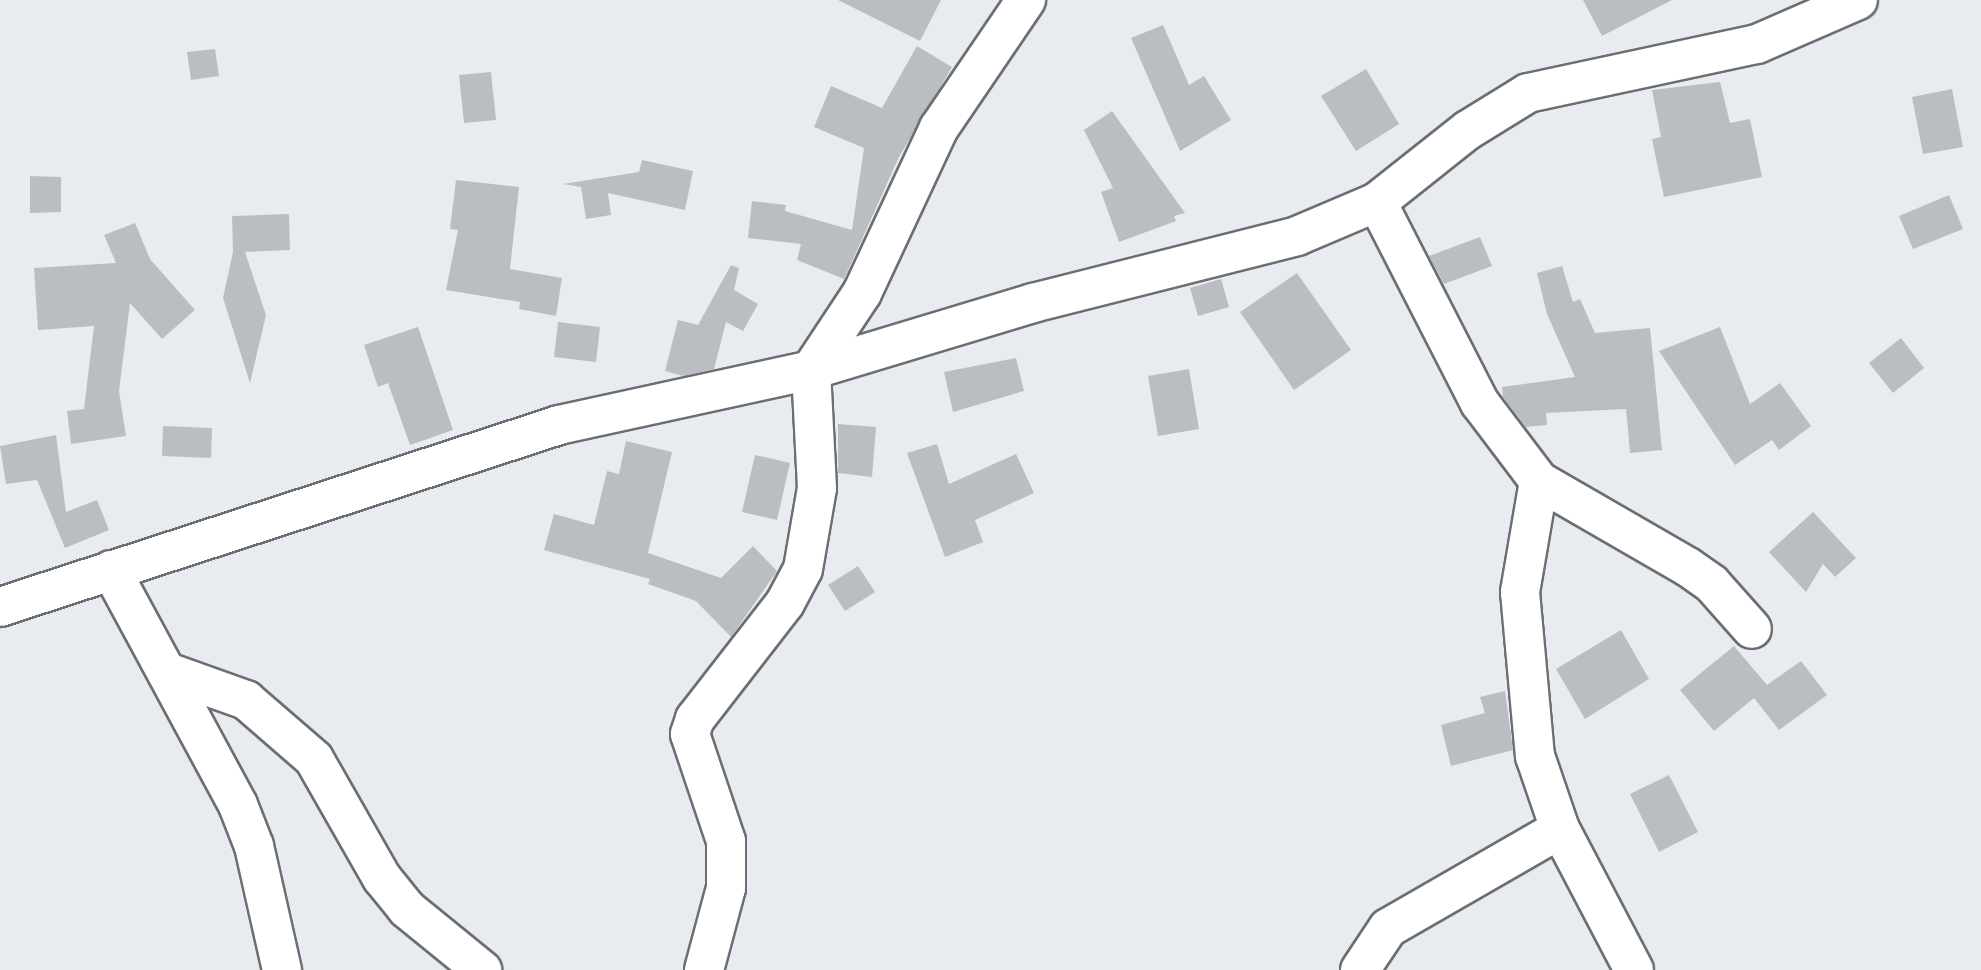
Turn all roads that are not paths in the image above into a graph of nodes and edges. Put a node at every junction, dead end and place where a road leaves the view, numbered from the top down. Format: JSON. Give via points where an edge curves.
{"nodes":[{"id":1,"x":1026,"y":0,"type":"edge"},
{"id":2,"x":1858,"y":0,"type":"edge"},
{"id":3,"x":1377,"y":202,"type":"junction"},
{"id":4,"x":811,"y":370,"type":"junction"},
{"id":5,"x":1539,"y":481,"type":"junction"},
{"id":6,"x":111,"y":570,"type":"junction"},
{"id":7,"x":0,"y":607,"type":"edge"},
{"id":8,"x":1752,"y":629,"type":"dead end"},
{"id":9,"x":170,"y":673,"type":"junction"},
{"id":10,"x":1560,"y":829,"type":"junction"},
{"id":11,"x":282,"y":970,"type":"edge"},
{"id":12,"x":482,"y":970,"type":"edge"},
{"id":13,"x":704,"y":970,"type":"edge"},
{"id":14,"x":1360,"y":970,"type":"edge"},
{"id":15,"x":1634,"y":970,"type":"edge"}],
"edges":[{"from":1,"to":4,"type":"street","via":[[939,128],[862,293]]},
{"from":2,"to":3,"type":"street","via":[[1758,44],[1528,93],[1468,130]]},
{"from":3,"to":4,"type":"street","via":[[1271,244],[1033,303]]},
{"from":3,"to":5,"type":"street","via":[[1480,403]]},
{"from":4,"to":6,"type":"street","via":[[559,425]]},
{"from":4,"to":13,"type":"street","via":[[817,488],[803,569],[785,603],[695,719],[690,734],[727,854],[726,888]]},
{"from":5,"to":8,"type":"street","via":[[1696,573]]},
{"from":5,"to":10,"type":"street","via":[[1523,567],[1521,620],[1535,756]]},
{"from":6,"to":7,"type":"street"},
{"from":6,"to":9,"type":"street"},
{"from":9,"to":11,"type":"street","via":[[254,846]]},
{"from":9,"to":12,"type":"street","via":[[246,700],[305,750],[382,878],[407,909]]},
{"from":10,"to":14,"type":"street","via":[[1388,928]]},
{"from":10,"to":15,"type":"street"}]}
